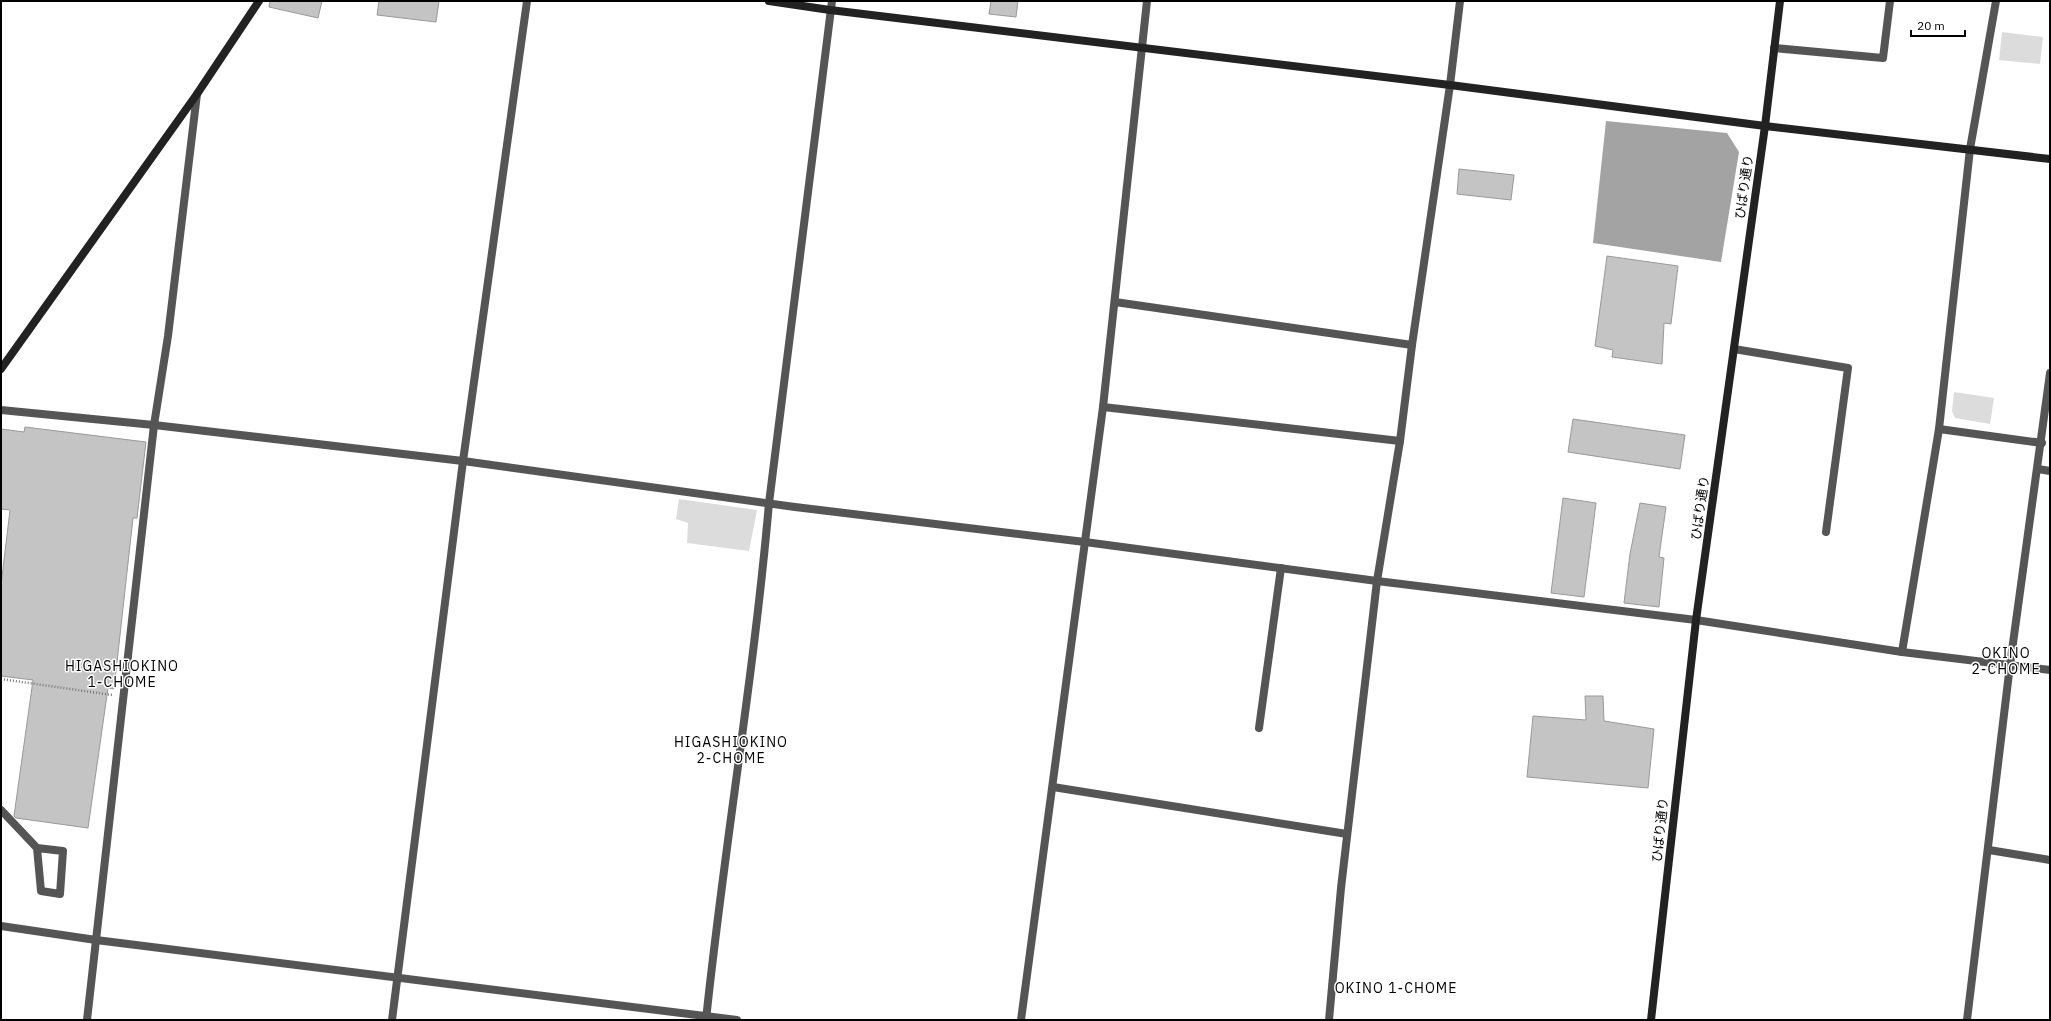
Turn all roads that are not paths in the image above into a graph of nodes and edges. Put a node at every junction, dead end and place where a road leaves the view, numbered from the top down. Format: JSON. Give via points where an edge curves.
{"nodes":[{"id":1,"x":259,"y":1,"type":"edge"},
{"id":2,"x":527,"y":1,"type":"edge"},
{"id":3,"x":769,"y":1,"type":"edge"},
{"id":4,"x":832,"y":1,"type":"edge"},
{"id":5,"x":1147,"y":1,"type":"edge"},
{"id":6,"x":1460,"y":1,"type":"edge"},
{"id":7,"x":1780,"y":1,"type":"edge"},
{"id":8,"x":1890,"y":1,"type":"edge"},
{"id":9,"x":1996,"y":1,"type":"edge"},
{"id":10,"x":830,"y":10,"type":"junction"},
{"id":11,"x":1774,"y":48,"type":"junction"},
{"id":12,"x":1142,"y":49,"type":"junction"},
{"id":13,"x":1450,"y":85,"type":"junction"},
{"id":14,"x":197,"y":94,"type":"junction"},
{"id":15,"x":1765,"y":126,"type":"junction"},
{"id":16,"x":1970,"y":149,"type":"junction"},
{"id":17,"x":2050,"y":159,"type":"edge"},
{"id":18,"x":1115,"y":302,"type":"junction"},
{"id":19,"x":1412,"y":345,"type":"junction"},
{"id":20,"x":1734,"y":349,"type":"junction"},
{"id":21,"x":1,"y":369,"type":"edge"},
{"id":22,"x":2050,"y":373,"type":"edge"},
{"id":23,"x":1103,"y":407,"type":"junction"},
{"id":24,"x":1,"y":410,"type":"edge"},
{"id":25,"x":154,"y":425,"type":"junction"},
{"id":26,"x":1939,"y":429,"type":"junction"},
{"id":27,"x":1400,"y":441,"type":"junction"},
{"id":28,"x":2042,"y":443,"type":"junction"},
{"id":29,"x":463,"y":461,"type":"junction"},
{"id":30,"x":2038,"y":469,"type":"junction"},
{"id":31,"x":2050,"y":471,"type":"edge"},
{"id":32,"x":769,"y":503,"type":"junction"},
{"id":33,"x":1826,"y":532,"type":"dead end"},
{"id":34,"x":1085,"y":542,"type":"junction"},
{"id":35,"x":1280,"y":568,"type":"junction"},
{"id":36,"x":1377,"y":581,"type":"junction"},
{"id":37,"x":1696,"y":620,"type":"junction"},
{"id":38,"x":1902,"y":652,"type":"junction"},
{"id":39,"x":2010,"y":665,"type":"junction"},
{"id":40,"x":2050,"y":670,"type":"edge"},
{"id":41,"x":1259,"y":728,"type":"dead end"},
{"id":42,"x":1053,"y":787,"type":"junction"},
{"id":43,"x":1,"y":810,"type":"edge"},
{"id":44,"x":1347,"y":834,"type":"junction"},
{"id":45,"x":37,"y":848,"type":"junction"},
{"id":46,"x":1989,"y":850,"type":"junction"},
{"id":47,"x":2050,"y":860,"type":"edge"},
{"id":48,"x":1,"y":926,"type":"edge"},
{"id":49,"x":96,"y":940,"type":"junction"},
{"id":50,"x":397,"y":978,"type":"junction"},
{"id":51,"x":706,"y":1018,"type":"edge"},
{"id":52,"x":87,"y":1020,"type":"edge"},
{"id":53,"x":392,"y":1020,"type":"edge"},
{"id":54,"x":737,"y":1020,"type":"edge"},
{"id":55,"x":1021,"y":1020,"type":"edge"},
{"id":56,"x":1329,"y":1020,"type":"edge"},
{"id":57,"x":1651,"y":1020,"type":"edge"},
{"id":58,"x":1967,"y":1020,"type":"edge"}],
"edges":[{"from":1,"to":14,"type":"street"},
{"from":2,"to":29,"type":"street"},
{"from":3,"to":10,"type":"street"},
{"from":4,"to":10,"type":"street"},
{"from":5,"to":12,"type":"street"},
{"from":6,"to":13,"type":"street"},
{"from":7,"to":11,"type":"street","name":"ひばり通り"},
{"from":8,"to":11,"type":"street","via":[[1883,58]]},
{"from":9,"to":16,"type":"street"},
{"from":10,"to":12,"type":"street"},
{"from":10,"to":32,"type":"street"},
{"from":11,"to":15,"type":"street","name":"ひばり通り"},
{"from":12,"to":13,"type":"street"},
{"from":12,"to":18,"type":"street"},
{"from":13,"to":15,"type":"street"},
{"from":13,"to":19,"type":"street"},
{"from":14,"to":21,"type":"street"},
{"from":14,"to":25,"type":"street","via":[[168,336]]},
{"from":15,"to":16,"type":"street"},
{"from":15,"to":20,"type":"street","name":"ひばり通り"},
{"from":16,"to":17,"type":"street"},
{"from":16,"to":26,"type":"street"},
{"from":18,"to":19,"type":"street"},
{"from":18,"to":23,"type":"street"},
{"from":19,"to":27,"type":"street"},
{"from":20,"to":33,"type":"street","via":[[1848,368]]},
{"from":20,"to":37,"type":"street","name":"ひばり通り"},
{"from":22,"to":28,"type":"street"},
{"from":23,"to":27,"type":"street"},
{"from":23,"to":34,"type":"street"},
{"from":24,"to":25,"type":"street"},
{"from":25,"to":29,"type":"street"},
{"from":25,"to":49,"type":"street"},
{"from":26,"to":28,"type":"street"},
{"from":26,"to":38,"type":"street"},
{"from":27,"to":36,"type":"street"},
{"from":28,"to":30,"type":"street"},
{"from":29,"to":32,"type":"street"},
{"from":29,"to":50,"type":"street"},
{"from":30,"to":31,"type":"street"},
{"from":30,"to":39,"type":"street"},
{"from":32,"to":34,"type":"street"},
{"from":32,"to":51,"type":"street","via":[[762,586]]},
{"from":34,"to":35,"type":"street"},
{"from":34,"to":42,"type":"street"},
{"from":35,"to":36,"type":"street"},
{"from":35,"to":41,"type":"street"},
{"from":36,"to":37,"type":"street"},
{"from":36,"to":44,"type":"street"},
{"from":37,"to":38,"type":"street"},
{"from":37,"to":57,"type":"street","name":"ひばり通り"},
{"from":38,"to":39,"type":"street"},
{"from":39,"to":40,"type":"street"},
{"from":39,"to":46,"type":"street"},
{"from":42,"to":44,"type":"street"},
{"from":42,"to":55,"type":"street"},
{"from":43,"to":45,"type":"street"},
{"from":44,"to":56,"type":"street"},
{"from":45,"to":45,"type":"street","via":[[63,851],[60,894],[41,891]]},
{"from":46,"to":47,"type":"street"},
{"from":46,"to":58,"type":"street"},
{"from":48,"to":49,"type":"street"},
{"from":49,"to":50,"type":"street"},
{"from":49,"to":52,"type":"street"},
{"from":50,"to":51,"type":"street"},
{"from":50,"to":53,"type":"street"},
{"from":51,"to":54,"type":"street"}]}
